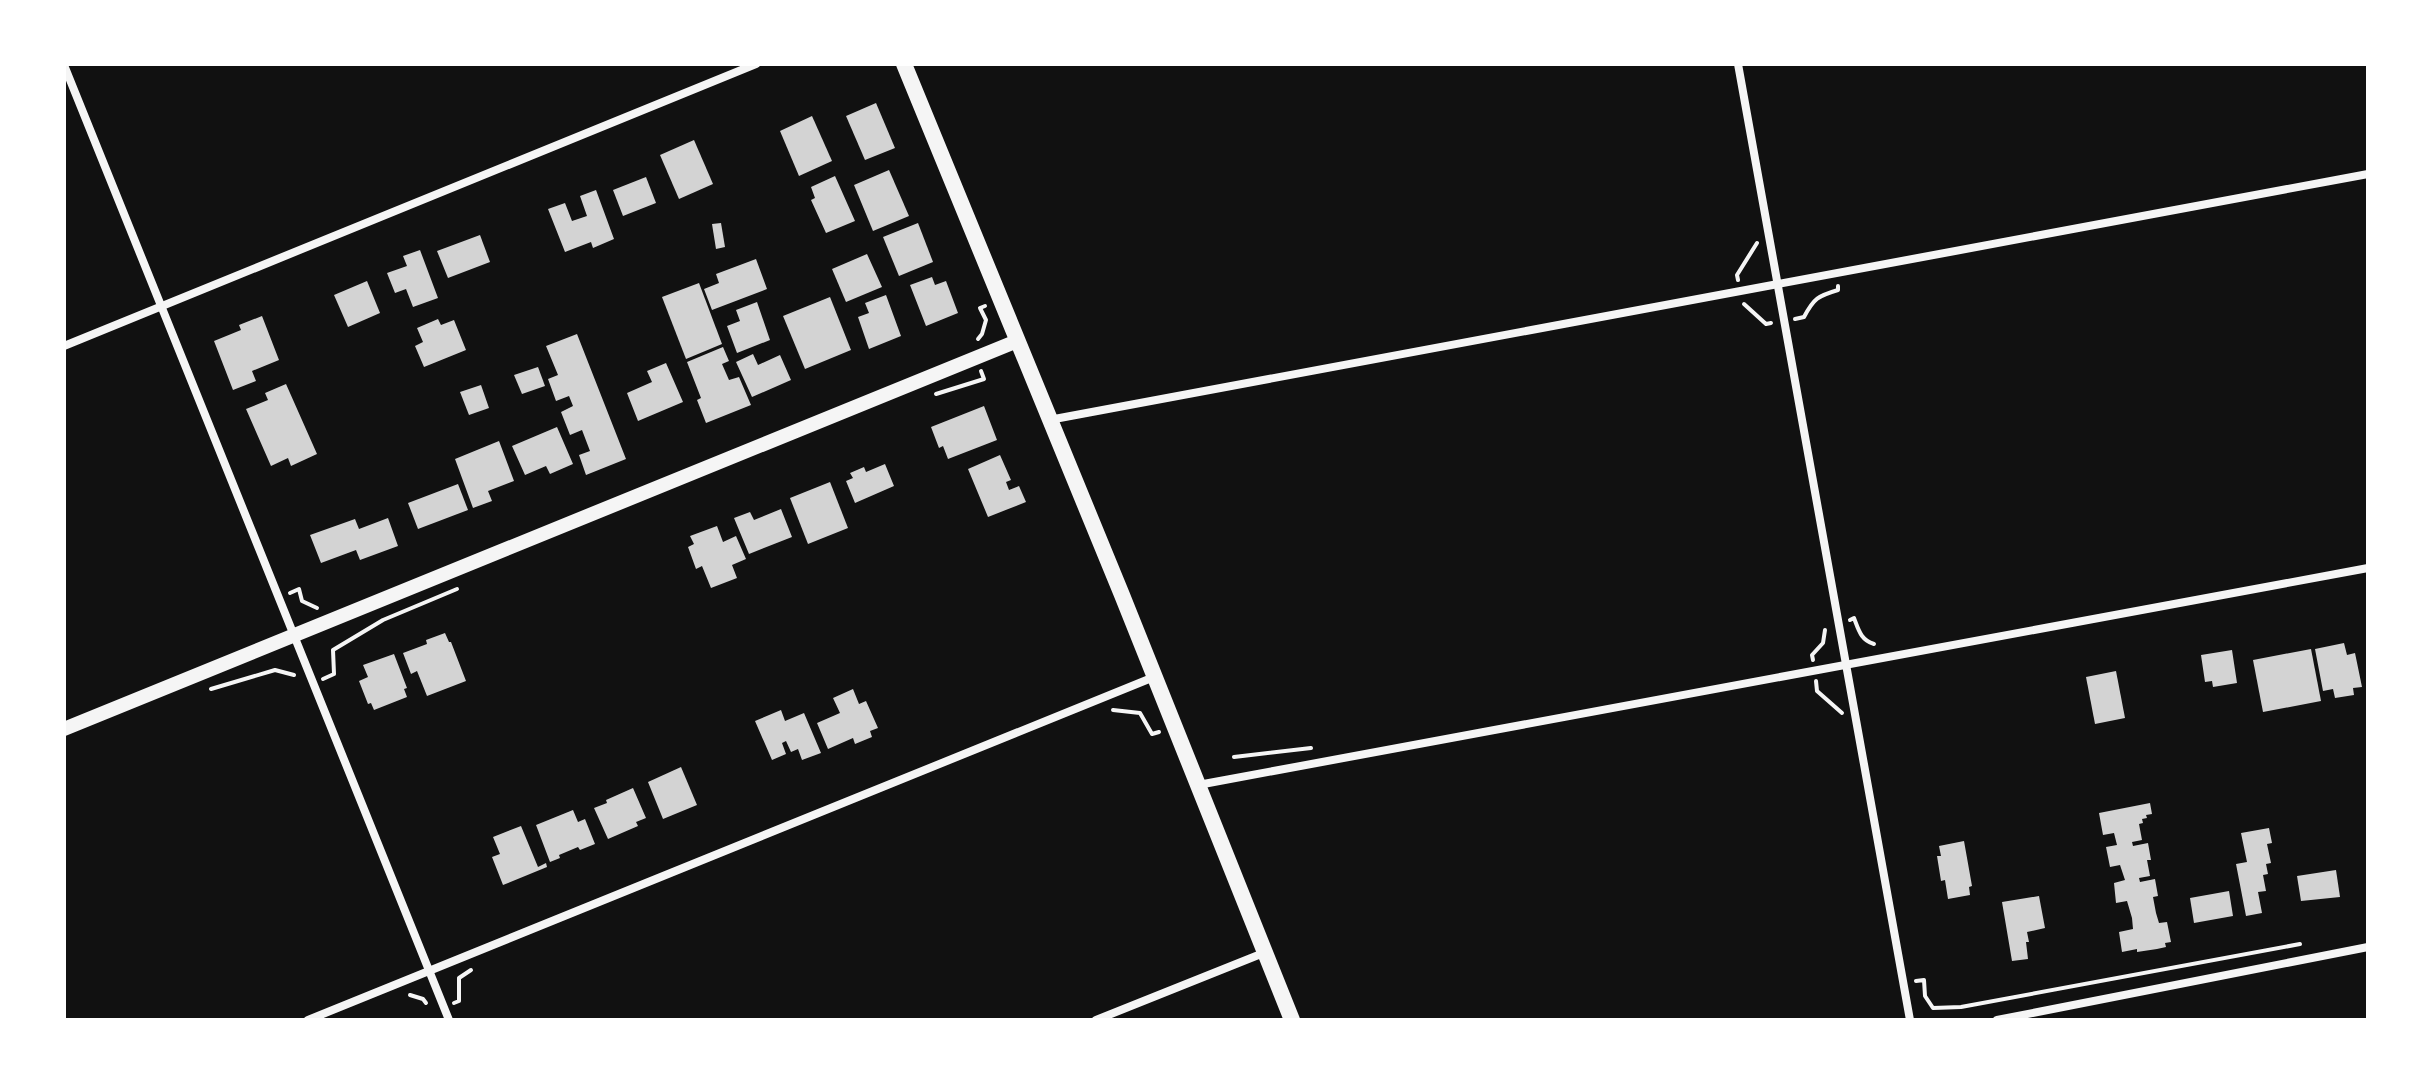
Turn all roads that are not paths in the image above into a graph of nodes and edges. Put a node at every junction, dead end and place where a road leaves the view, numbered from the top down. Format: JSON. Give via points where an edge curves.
{"nodes":[{"id":1,"x":756,"y":64,"type":"edge"},
{"id":2,"x":904,"y":64,"type":"edge"},
{"id":3,"x":1738,"y":64,"type":"edge"},
{"id":4,"x":64,"y":65,"type":"edge"},
{"id":5,"x":2368,"y":174,"type":"edge"},
{"id":6,"x":1777,"y":283,"type":"junction"},
{"id":7,"x":162,"y":306,"type":"junction"},
{"id":8,"x":1017,"y":341,"type":"junction"},
{"id":9,"x":64,"y":346,"type":"edge"},
{"id":10,"x":1049,"y":420,"type":"junction"},
{"id":11,"x":2368,"y":568,"type":"edge"},
{"id":12,"x":294,"y":635,"type":"junction"},
{"id":13,"x":1846,"y":665,"type":"junction"},
{"id":14,"x":1154,"y":677,"type":"junction"},
{"id":15,"x":64,"y":729,"type":"edge"},
{"id":16,"x":1198,"y":785,"type":"junction"},
{"id":17,"x":2368,"y":947,"type":"edge"},
{"id":18,"x":1266,"y":952,"type":"junction"},
{"id":19,"x":429,"y":971,"type":"junction"},
{"id":20,"x":308,"y":1020,"type":"edge"},
{"id":21,"x":449,"y":1020,"type":"edge"},
{"id":22,"x":1096,"y":1020,"type":"edge"},
{"id":23,"x":1292,"y":1020,"type":"edge"},
{"id":24,"x":1910,"y":1020,"type":"edge"},
{"id":25,"x":1997,"y":1020,"type":"edge"}],
"edges":[{"from":1,"to":7,"type":"street"},
{"from":2,"to":8,"type":"main road"},
{"from":3,"to":6,"type":"street"},
{"from":4,"to":7,"type":"street"},
{"from":5,"to":6,"type":"street"},
{"from":6,"to":10,"type":"street"},
{"from":6,"to":13,"type":"street"},
{"from":7,"to":9,"type":"street"},
{"from":7,"to":12,"type":"street"},
{"from":8,"to":10,"type":"main road"},
{"from":8,"to":12,"type":"street"},
{"from":10,"to":14,"type":"main road"},
{"from":11,"to":13,"type":"street"},
{"from":12,"to":15,"type":"street"},
{"from":12,"to":19,"type":"street"},
{"from":13,"to":16,"type":"street"},
{"from":13,"to":24,"type":"street"},
{"from":14,"to":16,"type":"main road"},
{"from":14,"to":19,"type":"street"},
{"from":16,"to":18,"type":"main road"},
{"from":17,"to":25,"type":"street"},
{"from":18,"to":22,"type":"street"},
{"from":18,"to":23,"type":"main road"},
{"from":19,"to":20,"type":"street"},
{"from":19,"to":21,"type":"street"}]}
